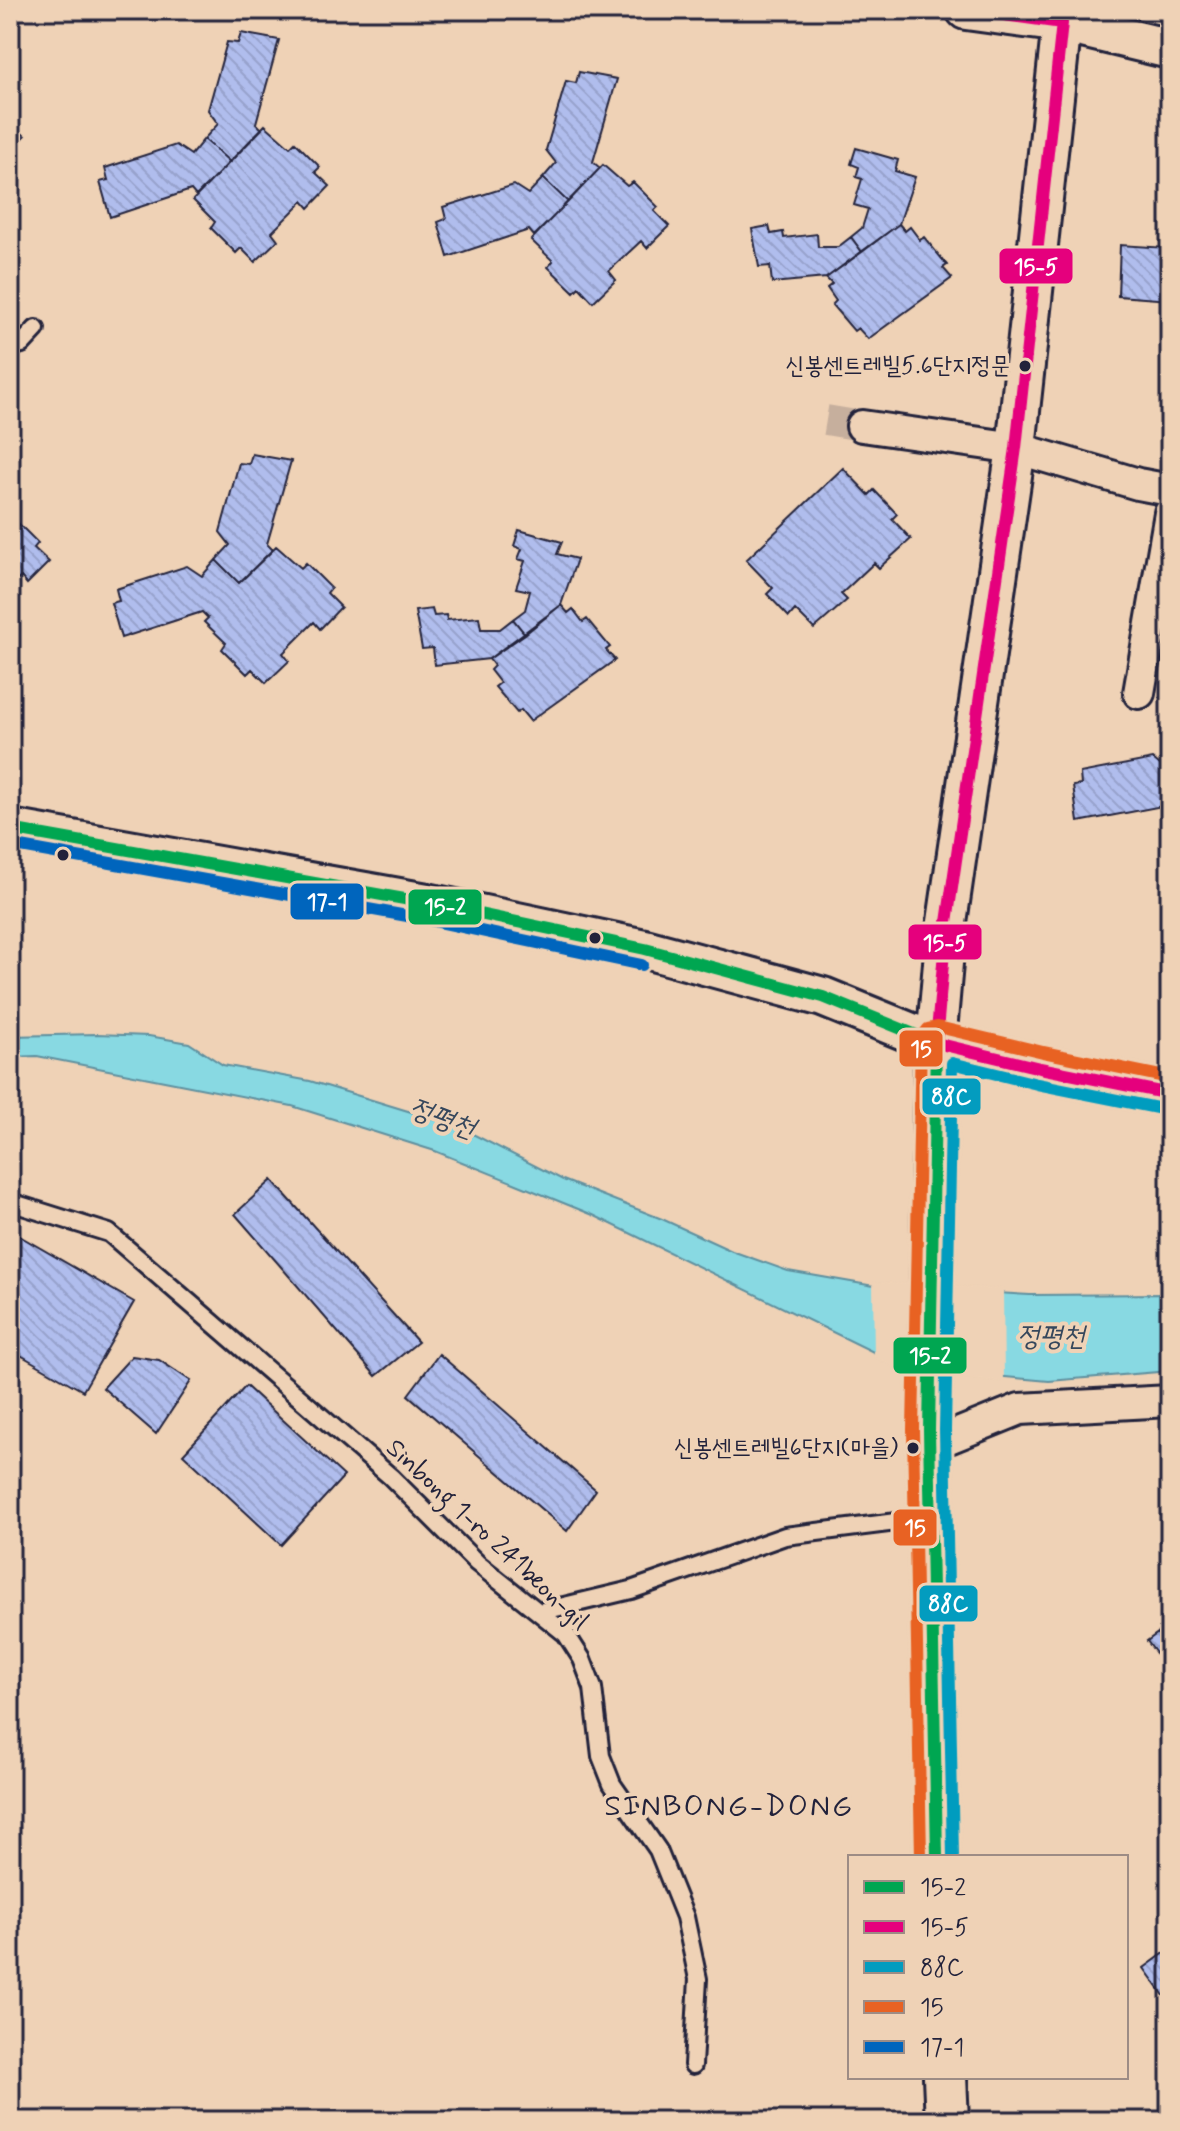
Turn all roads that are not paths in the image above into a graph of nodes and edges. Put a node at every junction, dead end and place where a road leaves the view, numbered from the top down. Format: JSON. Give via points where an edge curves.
{"nodes":[{"id":1,"x":966,"y":10,"type":"edge"},
{"id":2,"x":1065,"y":16,"type":"edge"},
{"id":3,"x":1170,"y":49,"type":"edge"},
{"id":4,"x":36,"y":329,"type":"dead end"},
{"id":5,"x":10,"y":347,"type":"edge"},
{"id":6,"x":862,"y":426,"type":"tunnel mouth"},
{"id":7,"x":1016,"y":448,"type":"junction"},
{"id":8,"x":1170,"y":490,"type":"edge"},
{"id":9,"x":1170,"y":513,"type":"edge"},
{"id":10,"x":1139,"y":693,"type":"dead end"},
{"id":11,"x":10,"y":829,"type":"edge"},
{"id":12,"x":936,"y":1043,"type":"junction"},
{"id":13,"x":1170,"y":1094,"type":"edge"},
{"id":14,"x":10,"y":1202,"type":"edge"},
{"id":15,"x":1170,"y":1401,"type":"edge"},
{"id":16,"x":930,"y":1437,"type":"junction"},
{"id":17,"x":929,"y":1518,"type":"junction"},
{"id":18,"x":539,"y":1612,"type":"junction"},
{"id":19,"x":937,"y":1855,"type":"edge"},
{"id":20,"x":693,"y":2065,"type":"dead end"},
{"id":21,"x":945,"y":2079,"type":"edge"},
{"id":22,"x":947,"y":2121,"type":"edge"}],
"edges":[{"from":1,"to":2,"type":"street"},
{"from":2,"to":3,"type":"street"},
{"from":2,"to":7,"type":"street"},
{"from":4,"to":5,"type":"lane","via":[[22,344]]},
{"from":6,"to":7,"type":"street"},
{"from":7,"to":8,"type":"street"},
{"from":7,"to":12,"type":"street","via":[[946,929]]},
{"from":9,"to":10,"type":"street"},
{"from":11,"to":12,"type":"street","via":[[427,903],[645,949],[823,997]]},
{"from":12,"to":13,"type":"street"},
{"from":12,"to":16,"type":"main road"},
{"from":14,"to":18,"type":"lane","name":"Sinbong 1-ro 241beon-gil","via":[[109,1233],[391,1477],[477,1563]]},
{"from":15,"to":16,"type":"street","via":[[1020,1409]]},
{"from":16,"to":17,"type":"main road"},
{"from":17,"to":18,"type":"lane","via":[[785,1536],[631,1590]]},
{"from":17,"to":19,"type":"main road"},
{"from":18,"to":20,"type":"lane","name":"Sinbong 1-ro 241beon-gil","via":[[566,1634],[582,1659],[593,1688],[601,1756],[612,1784],[658,1850],[685,1917],[698,1979]]},
{"from":21,"to":22,"type":"main road"}]}
